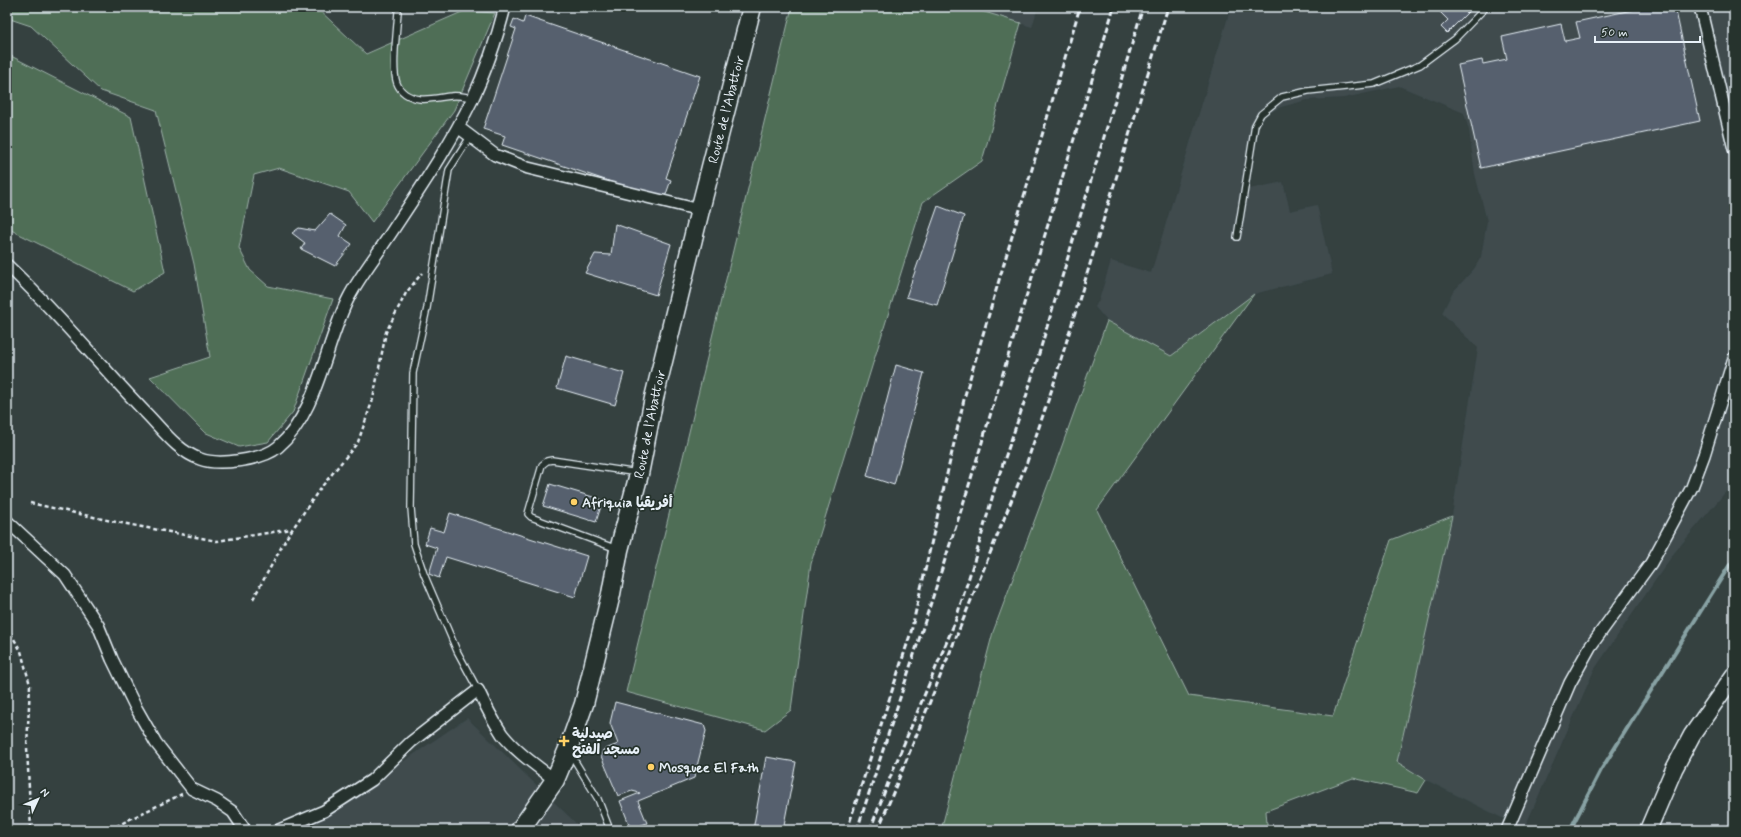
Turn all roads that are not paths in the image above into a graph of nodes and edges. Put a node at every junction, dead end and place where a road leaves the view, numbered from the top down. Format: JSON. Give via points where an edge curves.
{"nodes":[{"id":1,"x":505,"y":7,"type":"edge"},
{"id":2,"x":752,"y":7,"type":"edge"},
{"id":3,"x":1486,"y":7,"type":"edge"},
{"id":4,"x":1700,"y":7,"type":"edge"},
{"id":5,"x":398,"y":12,"type":"dead end"},
{"id":6,"x":473,"y":98,"type":"junction"},
{"id":7,"x":458,"y":127,"type":"junction"},
{"id":8,"x":470,"y":137,"type":"junction"},
{"id":9,"x":1734,"y":149,"type":"edge"},
{"id":10,"x":700,"y":210,"type":"junction"},
{"id":11,"x":1236,"y":237,"type":"dead end"},
{"id":12,"x":7,"y":265,"type":"edge"},
{"id":13,"x":1734,"y":358,"type":"edge"},
{"id":14,"x":639,"y":474,"type":"junction"},
{"id":15,"x":7,"y":521,"type":"edge"},
{"id":16,"x":619,"y":550,"type":"junction"},
{"id":17,"x":1734,"y":675,"type":"edge"},
{"id":18,"x":478,"y":690,"type":"junction"},
{"id":19,"x":568,"y":749,"type":"junction"},
{"id":20,"x":554,"y":780,"type":"junction"},
{"id":21,"x":246,"y":830,"type":"edge"},
{"id":22,"x":279,"y":830,"type":"edge"},
{"id":23,"x":520,"y":830,"type":"edge"},
{"id":24,"x":610,"y":830,"type":"edge"},
{"id":25,"x":1507,"y":830,"type":"edge"},
{"id":26,"x":1648,"y":830,"type":"edge"}],
"edges":[{"from":1,"to":6,"type":"street","via":[[499,31]]},
{"from":2,"to":10,"type":"main road","name":"Route de l’Abattoir"},
{"from":3,"to":11,"type":"lane","via":[[1455,39],[1420,65],[1374,84],[1308,91],[1282,97],[1261,114],[1255,124]]},
{"from":4,"to":9,"type":"street"},
{"from":5,"to":6,"type":"lane","via":[[394,73],[400,89],[410,97],[421,99],[452,96]]},
{"from":6,"to":7,"type":"street"},
{"from":7,"to":8,"type":"street"},
{"from":7,"to":12,"type":"street","via":[[349,296],[310,400],[297,427],[277,448],[254,458],[224,463],[201,459],[181,449],[120,386],[40,296]]},
{"from":8,"to":10,"type":"street","via":[[495,155],[528,168]]},
{"from":8,"to":18,"type":"lane","via":[[449,170],[436,257],[413,373],[411,508],[414,544],[457,652]]},
{"from":10,"to":14,"type":"main road","name":"Route de l’Abattoir","via":[[654,398]]},
{"from":13,"to":25,"type":"street","via":[[1692,487],[1651,563],[1590,647],[1570,683]]},
{"from":14,"to":16,"type":"main road","name":"Route de l’Abattoir"},
{"from":14,"to":16,"type":"lane","via":[[546,461],[542,465],[529,510],[528,514],[531,517]]},
{"from":15,"to":21,"type":"street","via":[[65,575],[98,625],[132,699],[156,743],[192,789],[233,812]]},
{"from":16,"to":19,"type":"main road","name":"Route de l’Abattoir","via":[[584,704]]},
{"from":17,"to":26,"type":"main road","via":[[1692,735],[1674,769]]},
{"from":18,"to":20,"type":"street","via":[[503,735]]},
{"from":18,"to":22,"type":"street","via":[[410,742],[372,780],[324,811]]},
{"from":19,"to":20,"type":"main road","name":"Route de l’Abattoir"},
{"from":19,"to":24,"type":"lane","via":[[598,799]]},
{"from":20,"to":23,"type":"main road","name":"Route de l’Abattoir"}]}
